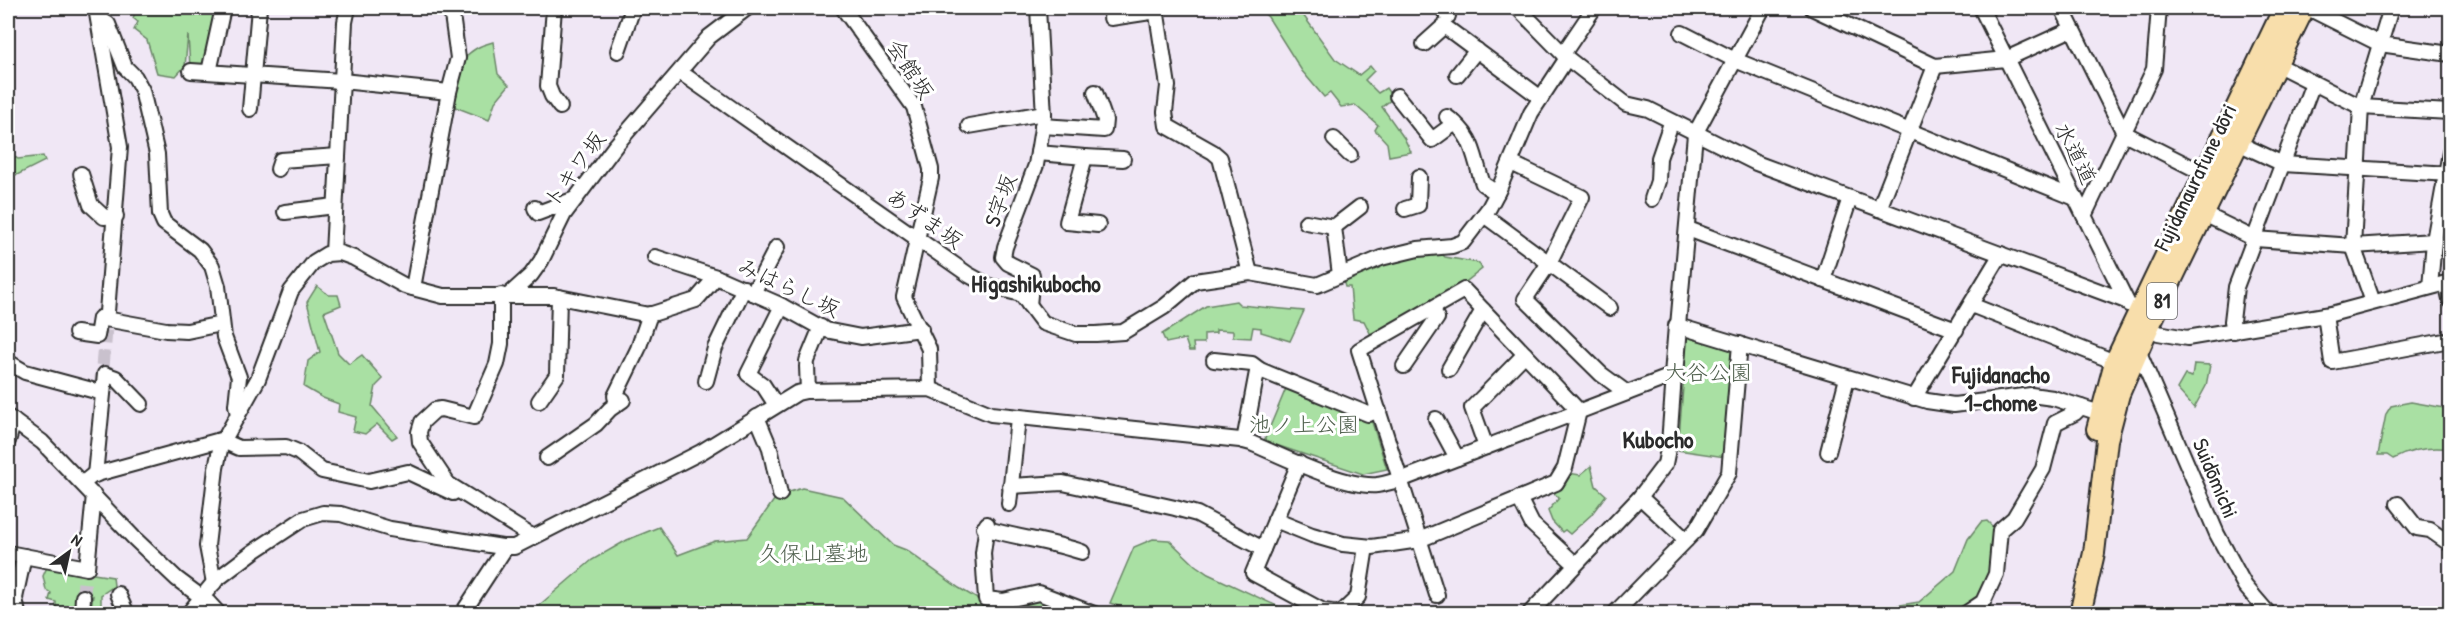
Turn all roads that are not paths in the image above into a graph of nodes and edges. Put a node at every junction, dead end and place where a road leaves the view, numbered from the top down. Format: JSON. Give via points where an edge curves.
{"nodes":[{"id":1,"x":224,"y":8,"type":"edge"},
{"id":2,"x":259,"y":8,"type":"edge"},
{"id":3,"x":348,"y":8,"type":"edge"},
{"id":4,"x":451,"y":8,"type":"edge"},
{"id":5,"x":554,"y":8,"type":"edge"},
{"id":6,"x":633,"y":8,"type":"edge"},
{"id":7,"x":747,"y":8,"type":"edge"},
{"id":8,"x":843,"y":8,"type":"edge"},
{"id":9,"x":1038,"y":8,"type":"edge"},
{"id":10,"x":1518,"y":8,"type":"edge"},
{"id":11,"x":1594,"y":8,"type":"edge"},
{"id":12,"x":1763,"y":8,"type":"edge"},
{"id":13,"x":1812,"y":8,"type":"edge"},
{"id":14,"x":1981,"y":8,"type":"edge"},
{"id":15,"x":2062,"y":8,"type":"edge"},
{"id":16,"x":2159,"y":8,"type":"edge"},
{"id":17,"x":2284,"y":8,"type":"edge"},
{"id":18,"x":2306,"y":8,"type":"edge"},
{"id":19,"x":2391,"y":8,"type":"edge"},
{"id":20,"x":1157,"y":9,"type":"edge"},
{"id":21,"x":97,"y":13,"type":"edge"},
{"id":22,"x":1111,"y":18,"type":"dead end"},
{"id":23,"x":2072,"y":29,"type":"junction"},
{"id":24,"x":1682,"y":33,"type":"dead end"},
{"id":25,"x":1424,"y":44,"type":"dead end"},
{"id":26,"x":2380,"y":44,"type":"junction"},
{"id":27,"x":1477,"y":50,"type":"junction"},
{"id":28,"x":618,"y":51,"type":"dead end"},
{"id":29,"x":2451,"y":54,"type":"edge"},
{"id":30,"x":1565,"y":56,"type":"junction"},
{"id":31,"x":2006,"y":59,"type":"junction"},
{"id":32,"x":1735,"y":60,"type":"junction"},
{"id":33,"x":2277,"y":64,"type":"junction"},
{"id":34,"x":1935,"y":66,"type":"junction"},
{"id":35,"x":191,"y":71,"type":"dead end"},
{"id":36,"x":209,"y":72,"type":"junction"},
{"id":37,"x":680,"y":72,"type":"junction"},
{"id":38,"x":253,"y":75,"type":"junction"},
{"id":39,"x":1457,"y":75,"type":"dead end"},
{"id":40,"x":342,"y":81,"type":"junction"},
{"id":41,"x":2313,"y":83,"type":"junction"},
{"id":42,"x":449,"y":92,"type":"junction"},
{"id":43,"x":1095,"y":92,"type":"dead end"},
{"id":44,"x":1397,"y":96,"type":"dead end"},
{"id":45,"x":1540,"y":98,"type":"junction"},
{"id":46,"x":560,"y":107,"type":"dead end"},
{"id":47,"x":2361,"y":107,"type":"junction"},
{"id":48,"x":250,"y":109,"type":"dead end"},
{"id":49,"x":2451,"y":112,"type":"edge"},
{"id":50,"x":1043,"y":120,"type":"junction"},
{"id":51,"x":1671,"y":123,"type":"junction"},
{"id":52,"x":969,"y":126,"type":"dead end"},
{"id":53,"x":1909,"y":132,"type":"junction"},
{"id":54,"x":2124,"y":133,"type":"junction"},
{"id":55,"x":1695,"y":134,"type":"junction"},
{"id":56,"x":1334,"y":139,"type":"dead end"},
{"id":57,"x":2238,"y":143,"type":"junction"},
{"id":58,"x":2451,"y":152,"type":"edge"},
{"id":59,"x":1350,"y":155,"type":"dead end"},
{"id":60,"x":338,"y":156,"type":"junction"},
{"id":61,"x":1085,"y":157,"type":"junction"},
{"id":62,"x":1037,"y":159,"type":"junction"},
{"id":63,"x":1123,"y":159,"type":"dead end"},
{"id":64,"x":1511,"y":163,"type":"junction"},
{"id":65,"x":2283,"y":164,"type":"junction"},
{"id":66,"x":279,"y":169,"type":"dead end"},
{"id":67,"x":2357,"y":169,"type":"junction"},
{"id":68,"x":81,"y":174,"type":"dead end"},
{"id":69,"x":2205,"y":174,"type":"junction"},
{"id":70,"x":2449,"y":174,"type":"edge"},
{"id":71,"x":1419,"y":177,"type":"dead end"},
{"id":72,"x":1497,"y":193,"type":"junction"},
{"id":73,"x":1850,"y":198,"type":"junction"},
{"id":74,"x":2075,"y":198,"type":"junction"},
{"id":75,"x":1652,"y":199,"type":"dead end"},
{"id":76,"x":575,"y":200,"type":"junction"},
{"id":77,"x":335,"y":206,"type":"junction"},
{"id":78,"x":1360,"y":207,"type":"dead end"},
{"id":79,"x":535,"y":208,"type":"dead end"},
{"id":80,"x":1405,"y":209,"type":"dead end"},
{"id":81,"x":1879,"y":209,"type":"junction"},
{"id":82,"x":285,"y":212,"type":"dead end"},
{"id":83,"x":1484,"y":214,"type":"junction"},
{"id":84,"x":2204,"y":214,"type":"junction"},
{"id":85,"x":116,"y":216,"type":"junction"},
{"id":86,"x":2084,"y":216,"type":"junction"},
{"id":87,"x":1306,"y":222,"type":"dead end"},
{"id":88,"x":1098,"y":225,"type":"dead end"},
{"id":89,"x":1334,"y":227,"type":"junction"},
{"id":90,"x":1688,"y":229,"type":"junction"},
{"id":91,"x":917,"y":238,"type":"junction"},
{"id":92,"x":2254,"y":239,"type":"junction"},
{"id":93,"x":2434,"y":241,"type":"junction"},
{"id":94,"x":2354,"y":246,"type":"junction"},
{"id":95,"x":777,"y":247,"type":"dead end"},
{"id":96,"x":333,"y":253,"type":"junction"},
{"id":97,"x":2001,"y":254,"type":"junction"},
{"id":98,"x":655,"y":257,"type":"dead end"},
{"id":99,"x":1549,"y":263,"type":"junction"},
{"id":100,"x":1250,"y":273,"type":"junction"},
{"id":101,"x":1340,"y":275,"type":"junction"},
{"id":102,"x":716,"y":277,"type":"junction"},
{"id":103,"x":1823,"y":280,"type":"junction"},
{"id":104,"x":2448,"y":282,"type":"edge"},
{"id":105,"x":2430,"y":287,"type":"junction"},
{"id":106,"x":413,"y":288,"type":"junction"},
{"id":107,"x":748,"y":290,"type":"junction"},
{"id":108,"x":505,"y":295,"type":"junction"},
{"id":109,"x":559,"y":297,"type":"junction"},
{"id":110,"x":2451,"y":300,"type":"edge"},
{"id":111,"x":2373,"y":302,"type":"junction"},
{"id":112,"x":1029,"y":305,"type":"junction"},
{"id":113,"x":1971,"y":305,"type":"junction"},
{"id":114,"x":782,"y":306,"type":"junction"},
{"id":115,"x":1611,"y":308,"type":"dead end"},
{"id":116,"x":1431,"y":309,"type":"junction"},
{"id":117,"x":1483,"y":310,"type":"junction"},
{"id":118,"x":107,"y":312,"type":"tunnel mouth"},
{"id":119,"x":651,"y":314,"type":"junction"},
{"id":120,"x":2137,"y":314,"type":"junction"},
{"id":121,"x":2325,"y":315,"type":"junction"},
{"id":122,"x":221,"y":324,"type":"junction"},
{"id":123,"x":1678,"y":326,"type":"junction"},
{"id":124,"x":820,"y":327,"type":"junction"},
{"id":125,"x":921,"y":329,"type":"junction"},
{"id":126,"x":1956,"y":330,"type":"junction"},
{"id":127,"x":2234,"y":331,"type":"junction"},
{"id":128,"x":76,"y":333,"type":"dead end"},
{"id":129,"x":2451,"y":340,"type":"edge"},
{"id":130,"x":1740,"y":344,"type":"junction"},
{"id":131,"x":2138,"y":350,"type":"junction"},
{"id":132,"x":1525,"y":354,"type":"junction"},
{"id":133,"x":1214,"y":360,"type":"dead end"},
{"id":134,"x":8,"y":362,"type":"edge"},
{"id":135,"x":2115,"y":362,"type":"junction"},
{"id":136,"x":1404,"y":366,"type":"dead end"},
{"id":137,"x":1449,"y":369,"type":"dead end"},
{"id":138,"x":1260,"y":370,"type":"junction"},
{"id":139,"x":1674,"y":375,"type":"junction"},
{"id":140,"x":1847,"y":378,"type":"junction"},
{"id":141,"x":706,"y":381,"type":"dead end"},
{"id":142,"x":930,"y":389,"type":"junction"},
{"id":143,"x":808,"y":391,"type":"junction"},
{"id":144,"x":103,"y":393,"type":"junction"},
{"id":145,"x":1626,"y":393,"type":"junction"},
{"id":146,"x":1914,"y":398,"type":"junction"},
{"id":147,"x":539,"y":401,"type":"dead end"},
{"id":148,"x":141,"y":404,"type":"dead end"},
{"id":149,"x":776,"y":405,"type":"junction"},
{"id":150,"x":2081,"y":407,"type":"junction"},
{"id":151,"x":1378,"y":411,"type":"junction"},
{"id":152,"x":1579,"y":411,"type":"junction"},
{"id":153,"x":2100,"y":413,"type":"junction"},
{"id":154,"x":238,"y":415,"type":"junction"},
{"id":155,"x":758,"y":417,"type":"junction"},
{"id":156,"x":1018,"y":418,"type":"junction"},
{"id":157,"x":11,"y":419,"type":"edge"},
{"id":158,"x":1436,"y":419,"type":"dead end"},
{"id":159,"x":223,"y":440,"type":"junction"},
{"id":160,"x":8,"y":441,"type":"edge"},
{"id":161,"x":1244,"y":441,"type":"junction"},
{"id":162,"x":1486,"y":447,"type":"junction"},
{"id":163,"x":1828,"y":452,"type":"dead end"},
{"id":164,"x":547,"y":458,"type":"dead end"},
{"id":165,"x":1457,"y":458,"type":"junction"},
{"id":166,"x":1299,"y":463,"type":"junction"},
{"id":167,"x":95,"y":475,"type":"junction"},
{"id":168,"x":1400,"y":480,"type":"junction"},
{"id":169,"x":83,"y":484,"type":"junction"},
{"id":170,"x":1010,"y":486,"type":"junction"},
{"id":171,"x":780,"y":494,"type":"dead end"},
{"id":172,"x":94,"y":495,"type":"junction"},
{"id":173,"x":465,"y":495,"type":"junction"},
{"id":174,"x":1640,"y":497,"type":"junction"},
{"id":175,"x":1519,"y":498,"type":"junction"},
{"id":176,"x":1009,"y":504,"type":"dead end"},
{"id":177,"x":2398,"y":504,"type":"dead end"},
{"id":178,"x":1275,"y":519,"type":"junction"},
{"id":179,"x":533,"y":537,"type":"junction"},
{"id":180,"x":1419,"y":540,"type":"junction"},
{"id":181,"x":1686,"y":540,"type":"junction"},
{"id":182,"x":2451,"y":544,"type":"edge"},
{"id":183,"x":506,"y":547,"type":"junction"},
{"id":184,"x":1366,"y":548,"type":"junction"},
{"id":185,"x":1263,"y":549,"type":"junction"},
{"id":186,"x":1082,"y":552,"type":"dead end"},
{"id":187,"x":8,"y":554,"type":"edge"},
{"id":188,"x":24,"y":556,"type":"junction"},
{"id":189,"x":1575,"y":564,"type":"junction"},
{"id":190,"x":214,"y":583,"type":"junction"},
{"id":191,"x":118,"y":594,"type":"dead end"},
{"id":192,"x":1437,"y":595,"type":"dead end"},
{"id":193,"x":83,"y":597,"type":"tunnel mouth"},
{"id":194,"x":202,"y":597,"type":"junction"},
{"id":195,"x":2259,"y":603,"type":"junction"},
{"id":196,"x":2071,"y":613,"type":"edge"},
{"id":197,"x":18,"y":614,"type":"edge"},
{"id":198,"x":82,"y":614,"type":"edge"},
{"id":199,"x":127,"y":614,"type":"edge"},
{"id":200,"x":188,"y":614,"type":"edge"},
{"id":201,"x":219,"y":614,"type":"edge"},
{"id":202,"x":462,"y":614,"type":"edge"},
{"id":203,"x":1094,"y":614,"type":"edge"},
{"id":204,"x":1529,"y":614,"type":"edge"},
{"id":205,"x":1614,"y":614,"type":"edge"},
{"id":206,"x":1965,"y":614,"type":"edge"},
{"id":207,"x":2248,"y":614,"type":"edge"},
{"id":208,"x":2269,"y":614,"type":"edge"}],
"edges":[{"from":1,"to":36,"type":"street"},
{"from":2,"to":38,"type":"street"},
{"from":3,"to":40,"type":"street"},
{"from":4,"to":42,"type":"street","via":[[458,58]]},
{"from":5,"to":46,"type":"street","via":[[548,86]]},
{"from":6,"to":28,"type":"street"},
{"from":7,"to":37,"type":"street","name":"トキワ坂","via":[[709,37]]},
{"from":8,"to":91,"type":"street","name":"会館坂","via":[[914,107],[931,169]]},
{"from":9,"to":50,"type":"street"},
{"from":10,"to":30,"type":"street"},
{"from":11,"to":30,"type":"street"},
{"from":12,"to":32,"type":"street"},
{"from":13,"to":34,"type":"street"},
{"from":14,"to":31,"type":"street","name":"水道道"},
{"from":15,"to":23,"type":"street"},
{"from":16,"to":54,"type":"street","via":[[2154,69]]},
{"from":17,"to":69,"type":"main road","name":"Fujidanaurafune dōri","number":"81"},
{"from":18,"to":26,"type":"street"},
{"from":18,"to":33,"type":"main road","name":"Fujidanaurafune dōri","number":"81"},
{"from":19,"to":26,"type":"street"},
{"from":20,"to":22,"type":"street"},
{"from":20,"to":100,"type":"street","via":[[1168,86],[1167,126],[1220,158]]},
{"from":21,"to":85,"type":"street","via":[[120,147]]},
{"from":21,"to":122,"type":"street","via":[[108,24],[125,68],[142,90],[157,154],[160,214],[164,223],[200,250],[212,266]]},
{"from":23,"to":31,"type":"street"},
{"from":23,"to":54,"type":"street"},
{"from":24,"to":32,"type":"street"},
{"from":25,"to":27,"type":"street","via":[[1444,26]]},
{"from":26,"to":29,"type":"street"},
{"from":26,"to":47,"type":"street"},
{"from":27,"to":39,"type":"street"},
{"from":27,"to":45,"type":"street"},
{"from":30,"to":45,"type":"street"},
{"from":30,"to":51,"type":"street","via":[[1626,104],[1648,110]]},
{"from":31,"to":34,"type":"street"},
{"from":31,"to":74,"type":"street","name":"水道道"},
{"from":32,"to":53,"type":"street"},
{"from":32,"to":55,"type":"street"},
{"from":33,"to":41,"type":"street"},
{"from":33,"to":57,"type":"main road","name":"Fujidanaurafune dōri","number":"81"},
{"from":34,"to":53,"type":"street"},
{"from":35,"to":36,"type":"street"},
{"from":36,"to":38,"type":"street"},
{"from":37,"to":76,"type":"street","name":"トキワ坂","via":[[616,145]]},
{"from":37,"to":91,"type":"street","name":"あずま坂"},
{"from":38,"to":40,"type":"street"},
{"from":38,"to":48,"type":"street"},
{"from":40,"to":42,"type":"street"},
{"from":40,"to":60,"type":"street"},
{"from":41,"to":47,"type":"street"},
{"from":41,"to":65,"type":"street"},
{"from":42,"to":106,"type":"street"},
{"from":43,"to":50,"type":"street","via":[[1105,120],[1104,130]]},
{"from":44,"to":72,"type":"street","via":[[1432,140],[1451,120],[1470,141],[1483,184]]},
{"from":45,"to":64,"type":"street"},
{"from":47,"to":49,"type":"street"},
{"from":47,"to":67,"type":"street"},
{"from":50,"to":52,"type":"street"},
{"from":50,"to":62,"type":"street"},
{"from":51,"to":55,"type":"street"},
{"from":51,"to":75,"type":"street","via":[[1659,158]]},
{"from":53,"to":74,"type":"street"},
{"from":53,"to":81,"type":"street"},
{"from":54,"to":69,"type":"street"},
{"from":54,"to":86,"type":"street"},
{"from":55,"to":73,"type":"street","via":[[1756,163]]},
{"from":55,"to":90,"type":"street"},
{"from":56,"to":59,"type":"street"},
{"from":57,"to":65,"type":"street"},
{"from":57,"to":84,"type":"main road","name":"Fujidanaurafune dōri","number":"81"},
{"from":58,"to":70,"type":"street"},
{"from":60,"to":66,"type":"street","via":[[281,160]]},
{"from":60,"to":77,"type":"street"},
{"from":61,"to":62,"type":"street"},
{"from":61,"to":63,"type":"street"},
{"from":61,"to":88,"type":"street","via":[[1067,222]]},
{"from":62,"to":112,"type":"street","name":"S字坂","via":[[1003,257],[1032,275]]},
{"from":64,"to":72,"type":"street"},
{"from":64,"to":99,"type":"street","via":[[1582,197]]},
{"from":65,"to":67,"type":"street"},
{"from":65,"to":92,"type":"street"},
{"from":67,"to":70,"type":"street"},
{"from":67,"to":94,"type":"street"},
{"from":68,"to":85,"type":"street","via":[[91,205],[104,217]]},
{"from":69,"to":120,"type":"main road","name":"Fujidanaurafune dōri","number":"81"},
{"from":70,"to":93,"type":"street"},
{"from":71,"to":80,"type":"street","via":[[1418,205]]},
{"from":72,"to":83,"type":"street"},
{"from":73,"to":81,"type":"street"},
{"from":73,"to":103,"type":"street"},
{"from":74,"to":86,"type":"street","name":"水道道"},
{"from":76,"to":79,"type":"street","via":[[538,213]]},
{"from":76,"to":108,"type":"street","name":"トキワ坂","via":[[531,275]]},
{"from":77,"to":82,"type":"street"},
{"from":77,"to":96,"type":"street"},
{"from":78,"to":89,"type":"street"},
{"from":81,"to":97,"type":"street"},
{"from":83,"to":99,"type":"street"},
{"from":83,"to":101,"type":"street","name":"あずま坂","via":[[1463,242],[1381,258]]},
{"from":84,"to":92,"type":"street"},
{"from":84,"to":120,"type":"main road","name":"Fujidanaurafune dōri","number":"81"},
{"from":85,"to":118,"type":"street"},
{"from":86,"to":120,"type":"street","name":"水道道"},
{"from":87,"to":89,"type":"street"},
{"from":89,"to":101,"type":"street"},
{"from":90,"to":103,"type":"street"},
{"from":90,"to":123,"type":"street"},
{"from":91,"to":112,"type":"street","name":"あずま坂","via":[[989,286],[1021,294]]},
{"from":91,"to":125,"type":"street","name":"会館坂","via":[[904,297]]},
{"from":92,"to":94,"type":"street"},
{"from":92,"to":127,"type":"street","via":[[2236,287]]},
{"from":93,"to":94,"type":"street"},
{"from":93,"to":105,"type":"street"},
{"from":94,"to":111,"type":"street"},
{"from":95,"to":107,"type":"street"},
{"from":96,"to":106,"type":"street","name":"みはらし坂","via":[[354,258]]},
{"from":96,"to":154,"type":"street","via":[[314,262],[291,291],[258,379]]},
{"from":97,"to":113,"type":"street"},
{"from":97,"to":120,"type":"street"},
{"from":98,"to":102,"type":"street"},
{"from":99,"to":115,"type":"street"},
{"from":99,"to":145,"type":"street","via":[[1525,299],[1601,374]]},
{"from":100,"to":101,"type":"street","name":"あずま坂","via":[[1317,285]]},
{"from":100,"to":112,"type":"street","name":"あずま坂","via":[[1195,282],[1164,308],[1123,332],[1076,334],[1043,323]]},
{"from":102,"to":107,"type":"street","name":"みはらし坂"},
{"from":102,"to":119,"type":"street","name":"みはらし坂","via":[[696,300]]},
{"from":103,"to":126,"type":"street"},
{"from":104,"to":105,"type":"street"},
{"from":104,"to":110,"type":"street"},
{"from":105,"to":111,"type":"street"},
{"from":106,"to":108,"type":"street","name":"みはらし坂","via":[[443,296]]},
{"from":107,"to":114,"type":"street","name":"みはらし坂"},
{"from":107,"to":141,"type":"street","via":[[715,348]]},
{"from":108,"to":109,"type":"street","name":"みはらし坂"},
{"from":108,"to":173,"type":"street","via":[[497,364],[474,417],[435,410],[422,422],[419,432],[420,442],[448,484]]},
{"from":109,"to":119,"type":"street","name":"みはらし坂"},
{"from":109,"to":147,"type":"street","via":[[557,375]]},
{"from":111,"to":121,"type":"street"},
{"from":113,"to":126,"type":"street"},
{"from":113,"to":135,"type":"street"},
{"from":114,"to":124,"type":"street","name":"みはらし坂"},
{"from":114,"to":149,"type":"street","via":[[748,374],[763,385]]},
{"from":116,"to":117,"type":"street","via":[[1464,290]]},
{"from":116,"to":136,"type":"street","via":[[1437,318]]},
{"from":116,"to":151,"type":"street","via":[[1359,350]]},
{"from":117,"to":132,"type":"street"},
{"from":117,"to":137,"type":"street"},
{"from":119,"to":164,"type":"street","via":[[615,396],[620,402]]},
{"from":120,"to":127,"type":"street","via":[[2158,333],[2187,338]]},
{"from":120,"to":131,"type":"main road","name":"Fujidanaurafune dōri","number":"81"},
{"from":120,"to":135,"type":"main road","name":"Fujidanaurafune dōri","number":"81"},
{"from":121,"to":127,"type":"street"},
{"from":121,"to":129,"type":"street","via":[[2332,362]]},
{"from":122,"to":128,"type":"street","via":[[187,331],[166,330],[100,318],[97,336]]},
{"from":122,"to":154,"type":"street","via":[[239,377]]},
{"from":123,"to":130,"type":"street"},
{"from":123,"to":139,"type":"street"},
{"from":124,"to":125,"type":"street","name":"みはらし坂","via":[[861,337]]},
{"from":124,"to":143,"type":"street","via":[[807,363]]},
{"from":125,"to":142,"type":"street","name":"会館坂","via":[[929,349]]},
{"from":126,"to":146,"type":"street"},
{"from":130,"to":140,"type":"street"},
{"from":130,"to":181,"type":"street","via":[[1729,473],[1696,530]]},
{"from":131,"to":195,"type":"street","name":"Suidōmichi","via":[[2217,534],[2245,586]]},
{"from":131,"to":196,"type":"main road","name":"Fujidanaurafune dōri","number":"81","via":[[2119,394],[2107,440],[2094,553]]},
{"from":132,"to":152,"type":"street"},
{"from":132,"to":162,"type":"street","via":[[1472,408]]},
{"from":133,"to":138,"type":"street","via":[[1252,364]]},
{"from":134,"to":144,"type":"street","via":[[25,372]]},
{"from":135,"to":153,"type":"main road","name":"Fujidanaurafune dōri","number":"81"},
{"from":138,"to":151,"type":"street","via":[[1368,414]]},
{"from":138,"to":161,"type":"street"},
{"from":139,"to":145,"type":"street"},
{"from":139,"to":174,"type":"street","via":[[1665,464]]},
{"from":140,"to":146,"type":"street"},
{"from":140,"to":163,"type":"street"},
{"from":142,"to":143,"type":"street"},
{"from":142,"to":156,"type":"street","via":[[990,414]]},
{"from":143,"to":149,"type":"street"},
{"from":144,"to":148,"type":"street","via":[[105,374],[110,374]]},
{"from":144,"to":167,"type":"street"},
{"from":145,"to":152,"type":"street"},
{"from":146,"to":150,"type":"street","via":[[1954,405],[2031,395]]},
{"from":149,"to":155,"type":"street"},
{"from":150,"to":153,"type":"street"},
{"from":150,"to":206,"type":"street","via":[[2055,423],[2043,469],[2014,518],[2000,530],[1996,574],[1983,602]]},
{"from":151,"to":168,"type":"street"},
{"from":152,"to":162,"type":"street"},
{"from":152,"to":175,"type":"street","via":[[1561,476],[1556,483]]},
{"from":153,"to":196,"type":"main road","name":"Fujidanaurafune dōri","number":"81"},
{"from":154,"to":159,"type":"street"},
{"from":155,"to":171,"type":"street","via":[[770,448]]},
{"from":155,"to":179,"type":"street","via":[[700,453]]},
{"from":156,"to":161,"type":"street"},
{"from":156,"to":170,"type":"street"},
{"from":157,"to":160,"type":"street"},
{"from":157,"to":169,"type":"street","via":[[42,442]]},
{"from":158,"to":165,"type":"street"},
{"from":159,"to":167,"type":"street"},
{"from":159,"to":173,"type":"street","via":[[240,448],[286,447],[322,471],[369,481],[408,472]]},
{"from":159,"to":190,"type":"street","via":[[207,546]]},
{"from":161,"to":166,"type":"street"},
{"from":162,"to":165,"type":"street"},
{"from":165,"to":168,"type":"street"},
{"from":166,"to":168,"type":"street","via":[[1353,482],[1376,485]]},
{"from":166,"to":178,"type":"street"},
{"from":167,"to":169,"type":"street"},
{"from":168,"to":180,"type":"street"},
{"from":169,"to":172,"type":"street"},
{"from":170,"to":176,"type":"street"},
{"from":170,"to":185,"type":"street","via":[[1063,483],[1175,508],[1197,514]]},
{"from":172,"to":188,"type":"street","via":[[87,568]]},
{"from":172,"to":194,"type":"street","via":[[177,579]]},
{"from":173,"to":179,"type":"street"},
{"from":174,"to":181,"type":"street"},
{"from":174,"to":189,"type":"street"},
{"from":175,"to":180,"type":"street"},
{"from":175,"to":189,"type":"street","via":[[1532,524]]},
{"from":177,"to":182,"type":"street","via":[[2417,528],[2430,530]]},
{"from":178,"to":184,"type":"street","via":[[1312,535]]},
{"from":178,"to":185,"type":"street"},
{"from":179,"to":183,"type":"street"},
{"from":180,"to":184,"type":"street"},
{"from":180,"to":192,"type":"street"},
{"from":181,"to":205,"type":"street"},
{"from":183,"to":190,"type":"street","via":[[390,529],[331,512],[303,519],[282,531]]},
{"from":183,"to":202,"type":"street"},
{"from":184,"to":185,"type":"street","via":[[1358,597],[1341,613],[1323,611],[1253,573]]},
{"from":186,"to":203,"type":"street","via":[[1016,538],[986,526],[986,599],[1003,601],[1039,593]]},
{"from":187,"to":188,"type":"street"},
{"from":188,"to":197,"type":"street","via":[[15,598]]},
{"from":189,"to":204,"type":"street"},
{"from":190,"to":194,"type":"street"},
{"from":191,"to":199,"type":"street"},
{"from":193,"to":198,"type":"street"},
{"from":194,"to":200,"type":"street"},
{"from":194,"to":201,"type":"street"},
{"from":195,"to":207,"type":"street"},
{"from":195,"to":208,"type":"street","name":"Suidōmichi"}]}
